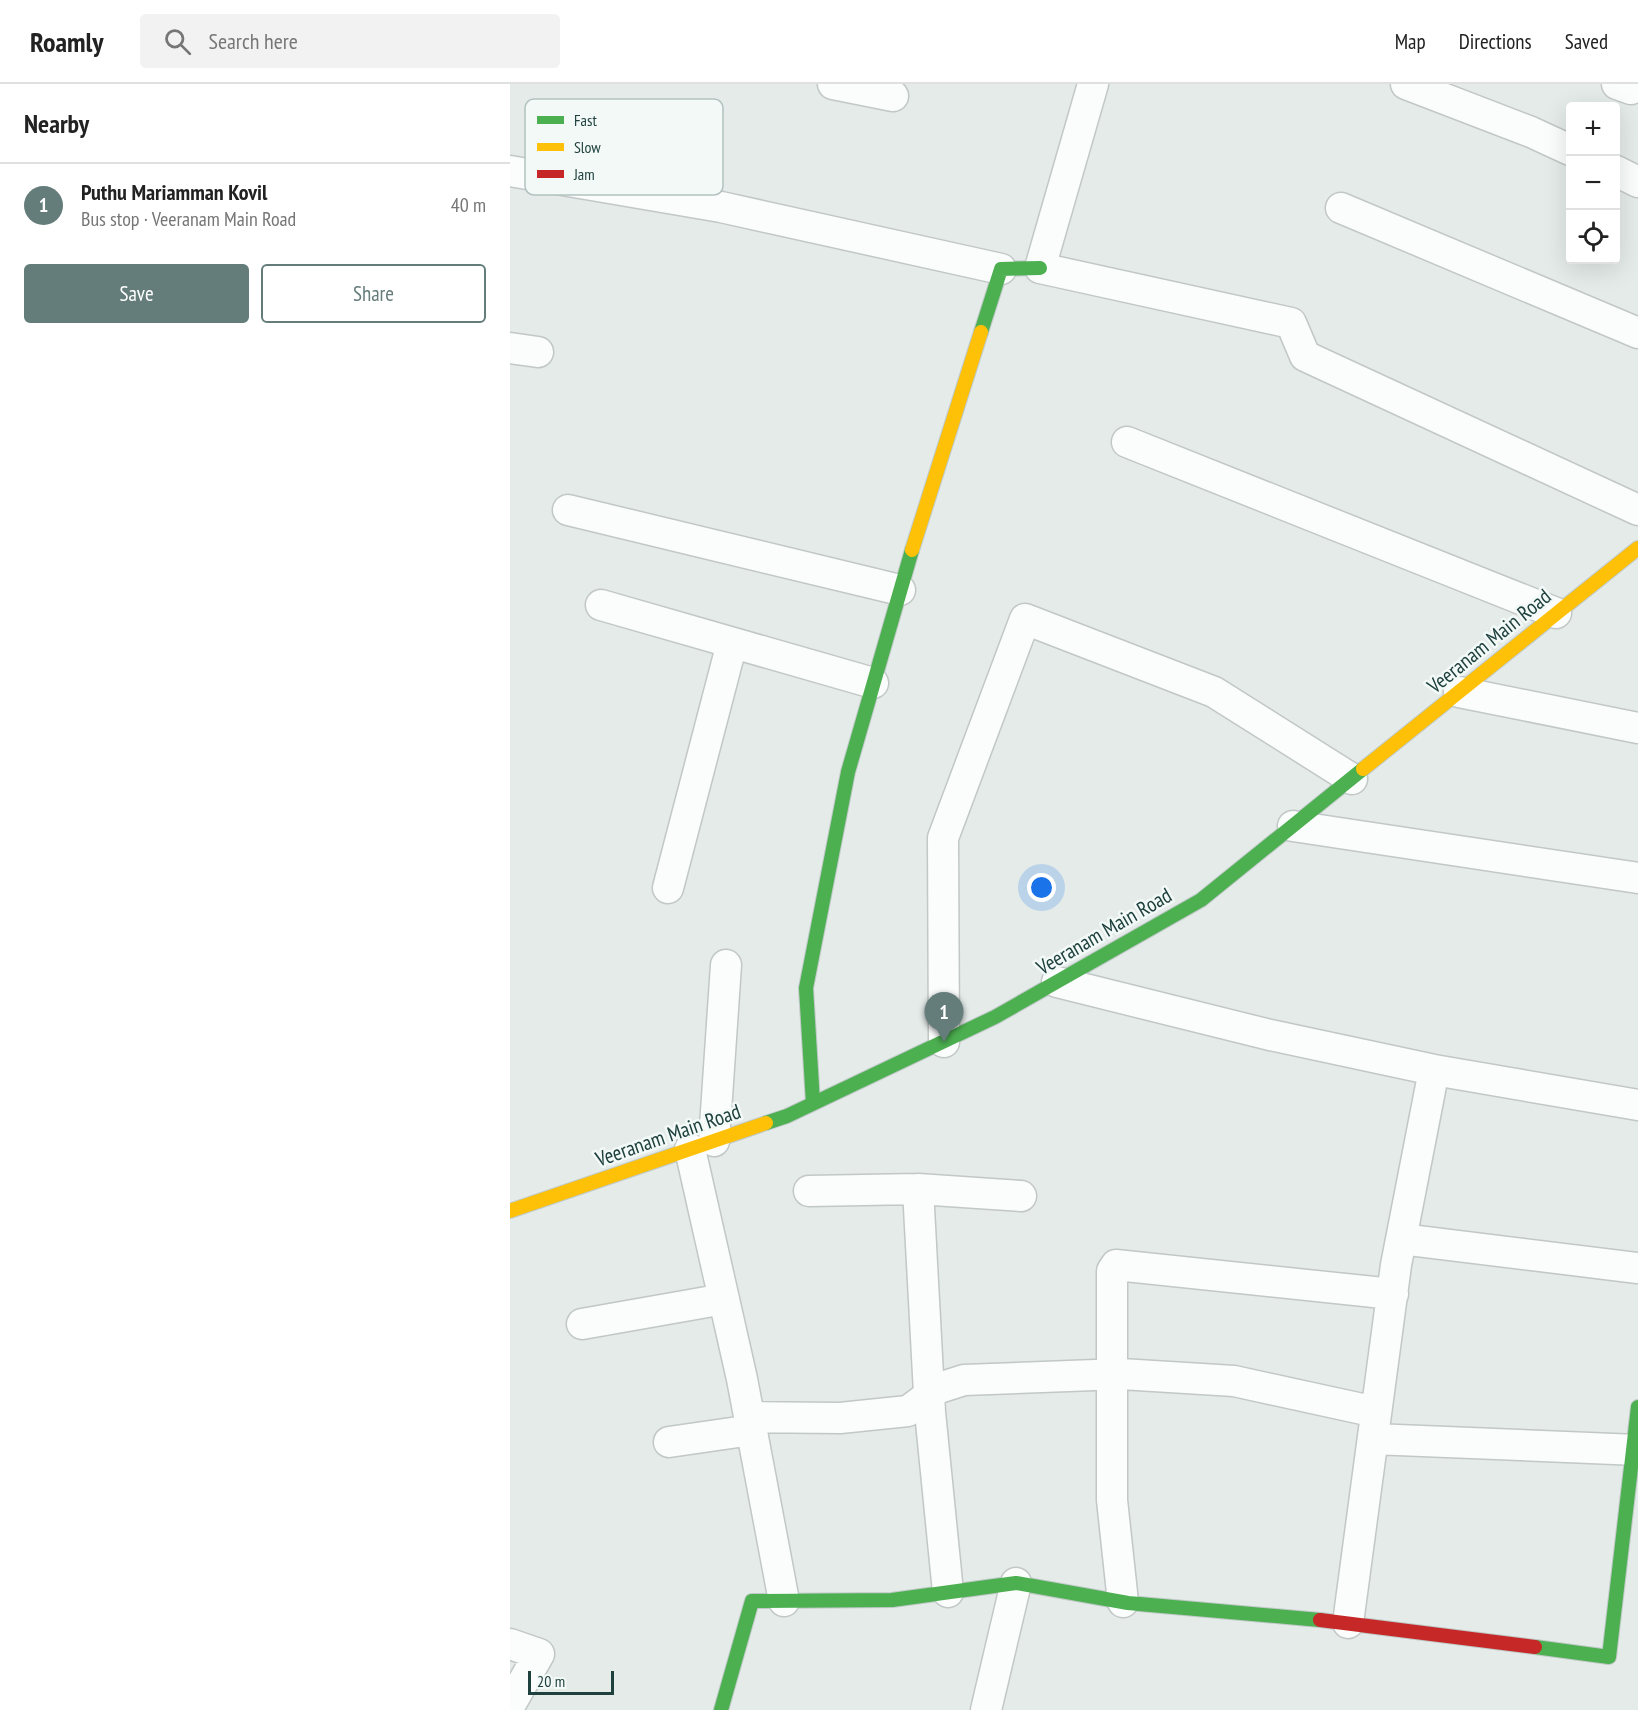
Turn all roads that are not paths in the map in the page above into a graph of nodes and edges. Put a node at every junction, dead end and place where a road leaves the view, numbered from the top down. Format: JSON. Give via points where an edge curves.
{"nodes":[{"id":1,"x":833,"y":84,"type":"edge"},
{"id":2,"x":1093,"y":84,"type":"edge"},
{"id":3,"x":1406,"y":84,"type":"edge"},
{"id":4,"x":1617,"y":84,"type":"edge"},
{"id":5,"x":1633,"y":84,"type":"edge"},
{"id":6,"x":893,"y":96,"type":"dead end"},
{"id":7,"x":1566,"y":148,"type":"edge"},
{"id":8,"x":510,"y":171,"type":"edge"},
{"id":9,"x":1620,"y":173,"type":"edge"},
{"id":10,"x":525,"y":174,"type":"edge"},
{"id":11,"x":1638,"y":182,"type":"edge"},
{"id":12,"x":651,"y":195,"type":"edge"},
{"id":13,"x":1341,"y":208,"type":"dead end"},
{"id":14,"x":1040,"y":268,"type":"junction"},
{"id":15,"x":1001,"y":269,"type":"junction"},
{"id":16,"x":1638,"y":333,"type":"edge"},
{"id":17,"x":1127,"y":442,"type":"dead end"},
{"id":18,"x":568,"y":510,"type":"dead end"},
{"id":19,"x":1638,"y":510,"type":"edge"},
{"id":20,"x":1638,"y":548,"type":"edge"},
{"id":21,"x":900,"y":591,"type":"junction"},
{"id":22,"x":600,"y":605,"type":"dead end"},
{"id":23,"x":1556,"y":613,"type":"junction"},
{"id":24,"x":732,"y":643,"type":"junction"},
{"id":25,"x":873,"y":683,"type":"junction"},
{"id":26,"x":1459,"y":692,"type":"junction"},
{"id":27,"x":1638,"y":728,"type":"edge"},
{"id":28,"x":1352,"y":779,"type":"junction"},
{"id":29,"x":1293,"y":826,"type":"junction"},
{"id":30,"x":1638,"y":878,"type":"edge"},
{"id":31,"x":668,"y":888,"type":"dead end"},
{"id":32,"x":726,"y":965,"type":"dead end"},
{"id":33,"x":1057,"y":982,"type":"junction"},
{"id":34,"x":944,"y":1042,"type":"junction"},
{"id":35,"x":1434,"y":1070,"type":"junction"},
{"id":36,"x":813,"y":1103,"type":"junction"},
{"id":37,"x":1638,"y":1105,"type":"edge"},
{"id":38,"x":702,"y":1145,"type":"junction"},
{"id":39,"x":918,"y":1189,"type":"junction"},
{"id":40,"x":810,"y":1191,"type":"dead end"},
{"id":41,"x":1021,"y":1196,"type":"dead end"},
{"id":42,"x":510,"y":1211,"type":"edge"},
{"id":43,"x":1401,"y":1239,"type":"junction"},
{"id":44,"x":1638,"y":1268,"type":"edge"},
{"id":45,"x":1393,"y":1294,"type":"junction"},
{"id":46,"x":724,"y":1299,"type":"junction"},
{"id":47,"x":582,"y":1324,"type":"dead end"},
{"id":48,"x":1112,"y":1374,"type":"junction"},
{"id":49,"x":929,"y":1396,"type":"junction"},
{"id":50,"x":1638,"y":1407,"type":"edge"},
{"id":51,"x":751,"y":1424,"type":"junction"},
{"id":52,"x":1375,"y":1425,"type":"junction"},
{"id":53,"x":669,"y":1442,"type":"dead end"},
{"id":54,"x":1635,"y":1450,"type":"edge"},
{"id":55,"x":1016,"y":1583,"type":"junction"},
{"id":56,"x":948,"y":1592,"type":"junction"},
{"id":57,"x":784,"y":1600,"type":"junction"},
{"id":58,"x":1123,"y":1602,"type":"junction"},
{"id":59,"x":1348,"y":1623,"type":"junction"},
{"id":60,"x":510,"y":1644,"type":"edge"},
{"id":61,"x":510,"y":1706,"type":"edge"},
{"id":62,"x":721,"y":1710,"type":"edge"},
{"id":63,"x":987,"y":1710,"type":"edge"}],
"edges":[{"from":1,"to":6,"type":"street"},
{"from":2,"to":14,"type":"street"},
{"from":3,"to":7,"type":"street"},
{"from":4,"to":5,"type":"street","via":[[1631,89]]},
{"from":8,"to":10,"type":"street"},
{"from":9,"to":11,"type":"street"},
{"from":12,"to":15,"type":"street"},
{"from":13,"to":16,"type":"street"},
{"from":14,"to":15,"type":"street"},
{"from":14,"to":19,"type":"street","via":[[1291,323],[1305,356]]},
{"from":15,"to":21,"type":"street"},
{"from":17,"to":23,"type":"street"},
{"from":18,"to":21,"type":"street"},
{"from":20,"to":23,"type":"street","name":"Veeranam Main Road"},
{"from":21,"to":25,"type":"street"},
{"from":22,"to":24,"type":"street"},
{"from":23,"to":26,"type":"street","name":"Veeranam Main Road"},
{"from":24,"to":25,"type":"street"},
{"from":24,"to":31,"type":"street"},
{"from":25,"to":36,"type":"street","via":[[848,772],[806,988]]},
{"from":26,"to":27,"type":"street"},
{"from":26,"to":28,"type":"street","name":"Veeranam Main Road"},
{"from":28,"to":29,"type":"street","name":"Veeranam Main Road"},
{"from":28,"to":34,"type":"street","via":[[1214,692],[1025,619],[943,838]]},
{"from":29,"to":30,"type":"street"},
{"from":29,"to":33,"type":"street","name":"Veeranam Main Road","via":[[1201,900]]},
{"from":32,"to":38,"type":"street"},
{"from":33,"to":34,"type":"street","name":"Veeranam Main Road"},
{"from":33,"to":35,"type":"street","via":[[1270,1035]]},
{"from":34,"to":36,"type":"street","name":"Veeranam Main Road"},
{"from":35,"to":37,"type":"street"},
{"from":35,"to":43,"type":"street"},
{"from":36,"to":38,"type":"street","name":"Veeranam Main Road"},
{"from":38,"to":42,"type":"street","name":"Veeranam Main Road"},
{"from":38,"to":46,"type":"street"},
{"from":39,"to":40,"type":"street"},
{"from":39,"to":41,"type":"street"},
{"from":39,"to":49,"type":"street"},
{"from":43,"to":44,"type":"street"},
{"from":43,"to":45,"type":"street"},
{"from":45,"to":48,"type":"street","via":[[1116,1265],[1112,1271]]},
{"from":45,"to":52,"type":"street"},
{"from":46,"to":47,"type":"street"},
{"from":46,"to":51,"type":"street"},
{"from":48,"to":49,"type":"street","via":[[963,1380]]},
{"from":48,"to":52,"type":"street","via":[[1234,1381]]},
{"from":48,"to":58,"type":"street","via":[[1112,1500]]},
{"from":49,"to":51,"type":"street","via":[[908,1411]]},
{"from":49,"to":56,"type":"street"},
{"from":50,"to":54,"type":"street"},
{"from":51,"to":53,"type":"street"},
{"from":51,"to":57,"type":"street"},
{"from":52,"to":54,"type":"street"},
{"from":52,"to":59,"type":"street"},
{"from":54,"to":59,"type":"street","via":[[1609,1657]]},
{"from":55,"to":56,"type":"street"},
{"from":55,"to":58,"type":"street"},
{"from":55,"to":63,"type":"street"},
{"from":56,"to":57,"type":"street","via":[[892,1600]]},
{"from":57,"to":62,"type":"street","via":[[752,1601]]},
{"from":58,"to":59,"type":"street"},
{"from":60,"to":61,"type":"street","via":[[538,1654]]}]}
